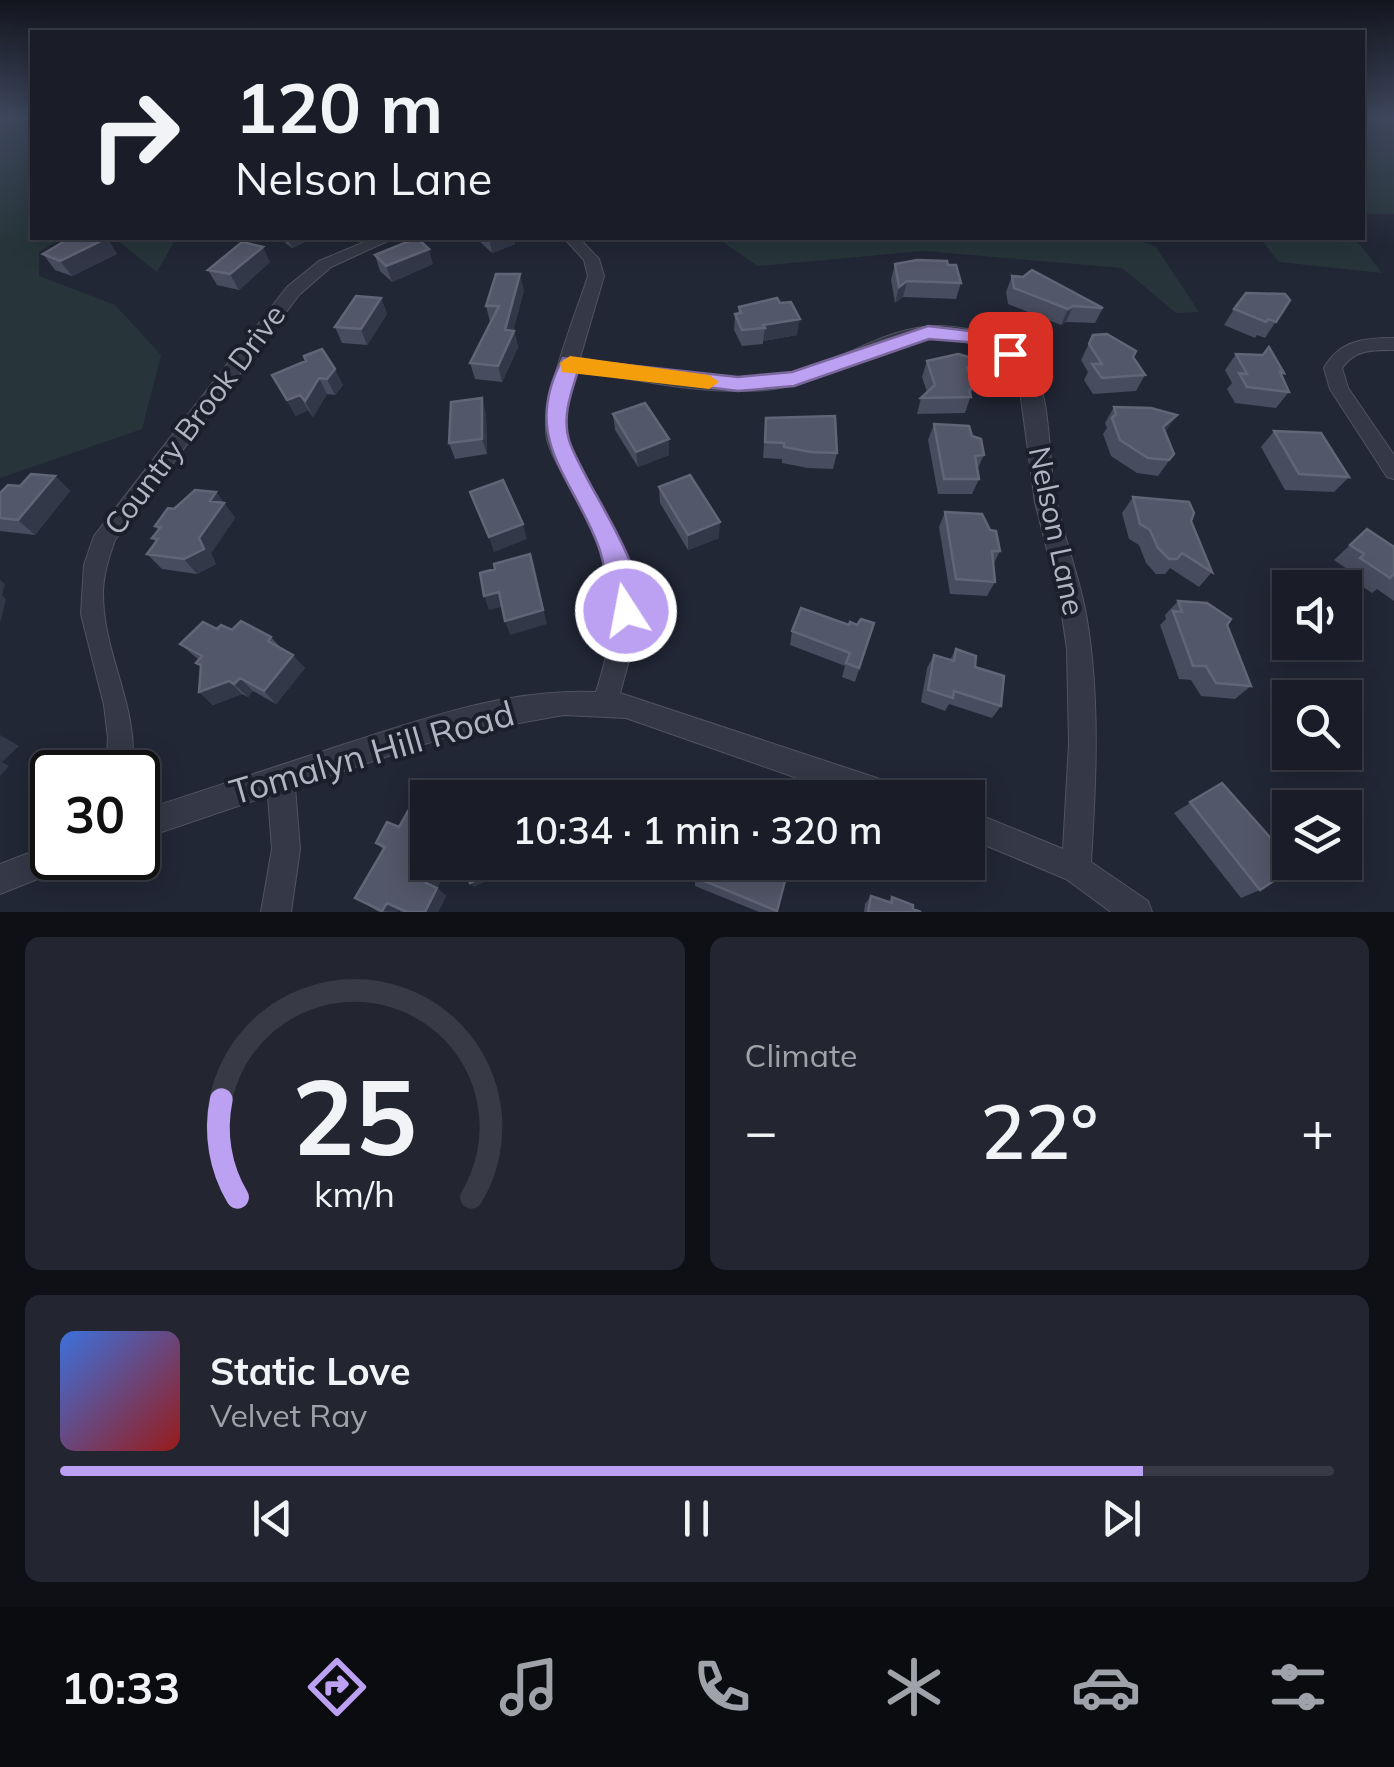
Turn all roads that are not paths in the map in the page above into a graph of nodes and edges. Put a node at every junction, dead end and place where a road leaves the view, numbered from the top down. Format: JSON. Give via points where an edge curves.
{"nodes":[{"id":1,"x":381,"y":240,"type":"edge"},
{"id":2,"x":573,"y":240,"type":"edge"},
{"id":3,"x":1394,"y":344,"type":"edge"},
{"id":4,"x":570,"y":363,"type":"junction"},
{"id":5,"x":1394,"y":472,"type":"edge"},
{"id":6,"x":605,"y":704,"type":"junction"},
{"id":7,"x":120,"y":750,"type":"edge"},
{"id":8,"x":281,"y":778,"type":"junction"},
{"id":9,"x":842,"y":780,"type":"edge"},
{"id":10,"x":160,"y":819,"type":"edge"},
{"id":11,"x":985,"y":831,"type":"edge"},
{"id":12,"x":30,"y":868,"type":"edge"},
{"id":13,"x":1076,"y":869,"type":"junction"},
{"id":14,"x":0,"y":879,"type":"edge"},
{"id":15,"x":276,"y":912,"type":"edge"},
{"id":16,"x":1137,"y":912,"type":"edge"}],
"edges":[{"from":1,"to":7,"type":"street","name":"Country Brook Drive","via":[[326,264],[293,291],[106,536],[89,603]]},
{"from":2,"to":4,"type":"street","via":[[596,276]]},
{"from":3,"to":5,"type":"street","via":[[1350,349],[1333,368],[1339,390]]},
{"from":4,"to":6,"type":"street","via":[[556,404],[557,438],[624,586],[624,637]]},
{"from":4,"to":13,"type":"street","name":"Nelson Lane","via":[[704,382],[772,382],[938,332],[982,340],[1018,361],[1031,387],[1044,490],[1075,619],[1082,786]]},
{"from":6,"to":8,"type":"street","name":"Tomalyn Hill Road","via":[[548,704],[452,722]]},
{"from":6,"to":9,"type":"street","name":"Tomalyn Hill Road"},
{"from":8,"to":10,"type":"street","name":"Tomalyn Hill Road"},
{"from":8,"to":15,"type":"street","via":[[286,849]]},
{"from":11,"to":13,"type":"street"},
{"from":12,"to":14,"type":"street"},
{"from":13,"to":16,"type":"street"}]}
